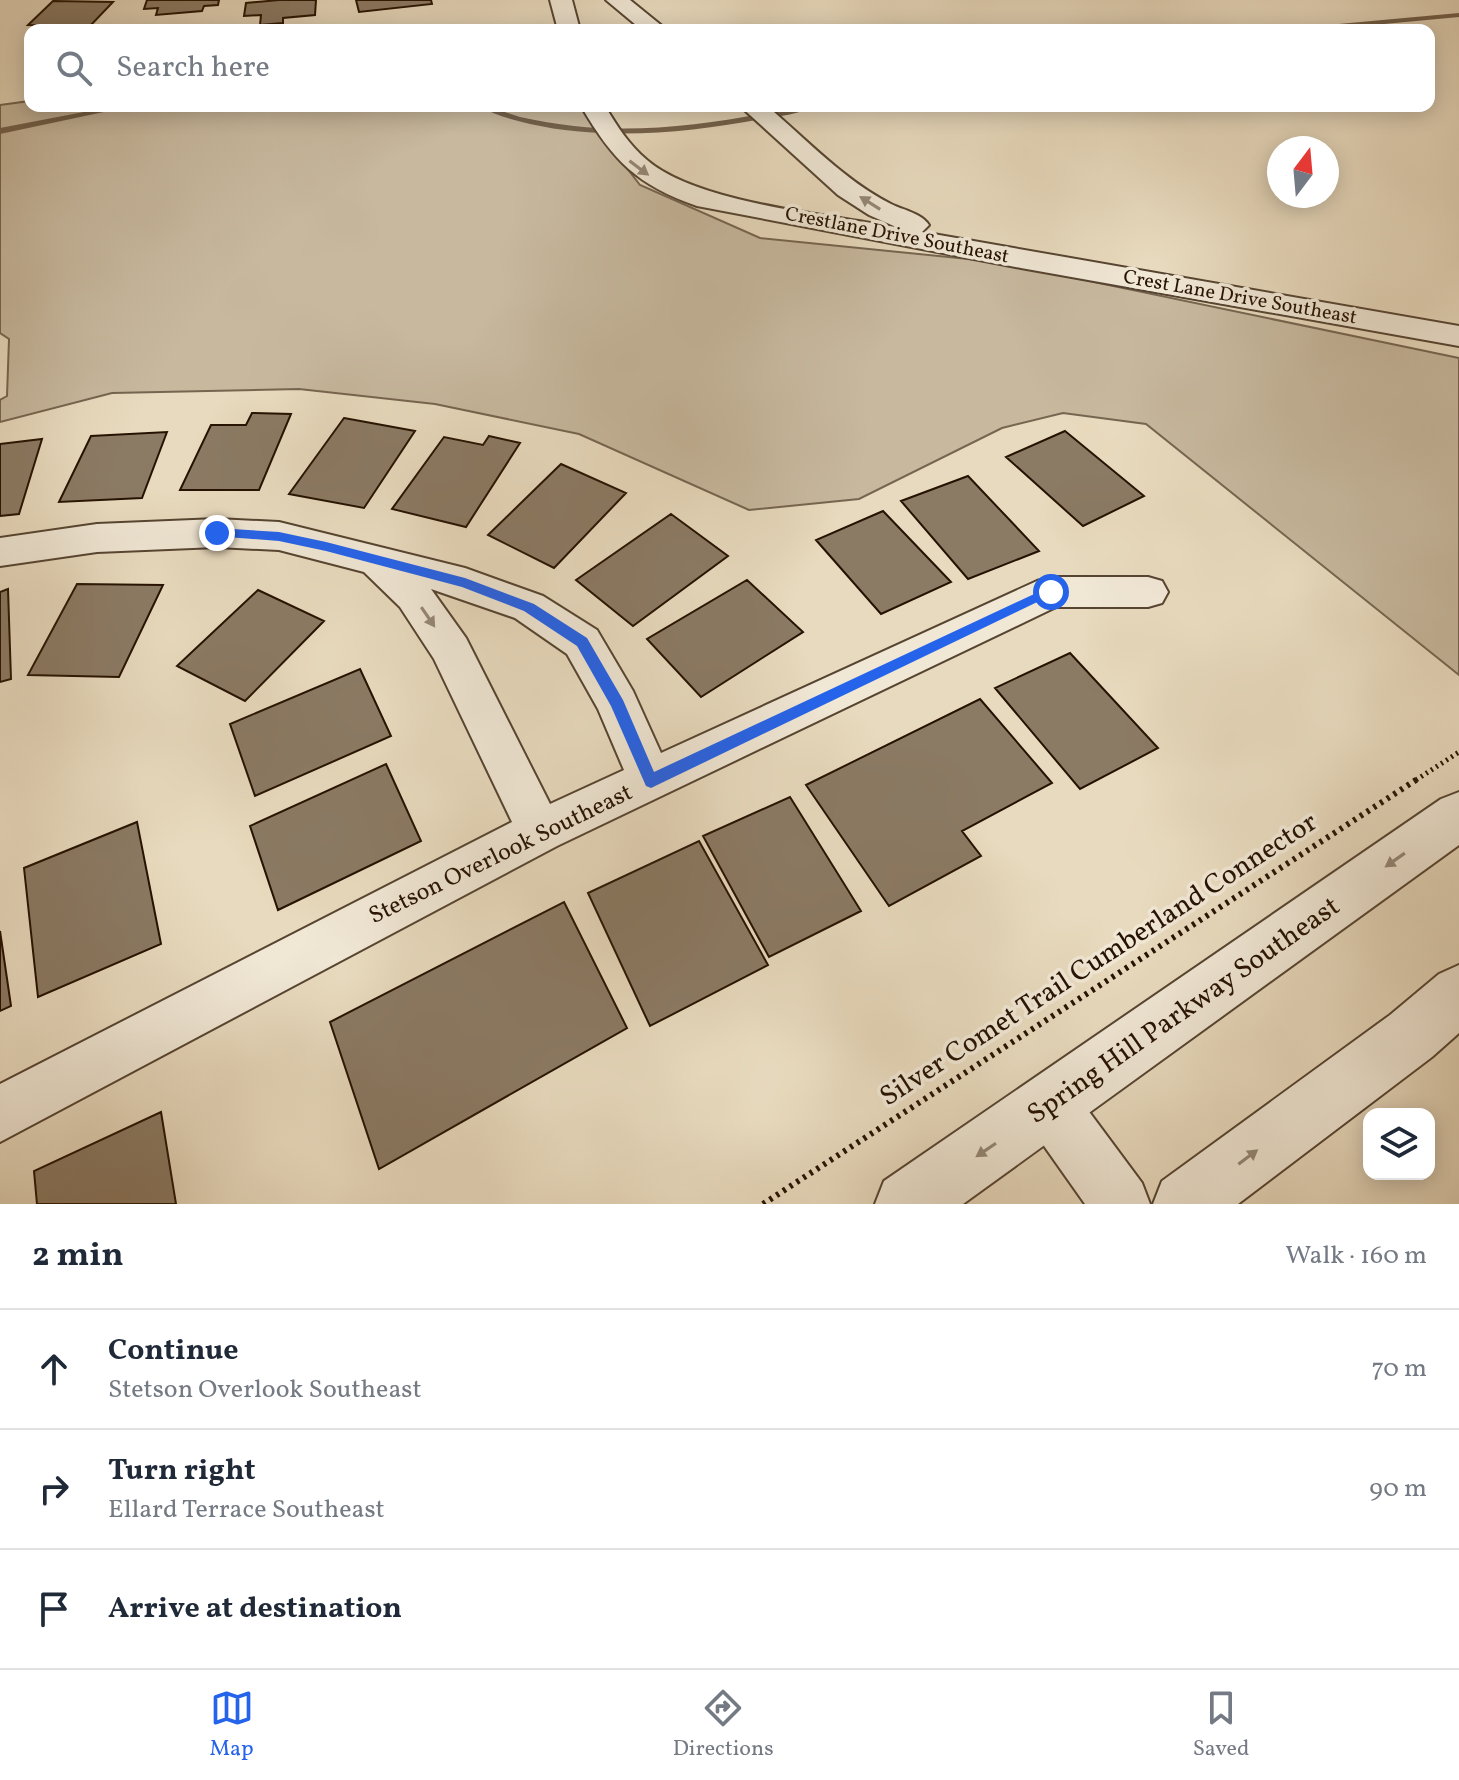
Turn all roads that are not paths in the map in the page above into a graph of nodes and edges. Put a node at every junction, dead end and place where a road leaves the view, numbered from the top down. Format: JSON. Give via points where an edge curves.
{"nodes":[{"id":1,"x":561,"y":0,"type":"edge"},
{"id":2,"x":617,"y":0,"type":"edge"},
{"id":3,"x":567,"y":24,"type":"edge"},
{"id":4,"x":648,"y":24,"type":"edge"},
{"id":5,"x":597,"y":112,"type":"edge"},
{"id":6,"x":759,"y":112,"type":"edge"},
{"id":7,"x":1021,"y":259,"type":"junction"},
{"id":8,"x":1459,"y":336,"type":"edge"},
{"id":9,"x":0,"y":552,"type":"edge"},
{"id":10,"x":376,"y":560,"type":"junction"},
{"id":11,"x":1148,"y":592,"type":"dead end"},
{"id":12,"x":651,"y":781,"type":"junction"},
{"id":13,"x":1459,"y":815,"type":"edge"},
{"id":14,"x":540,"y":831,"type":"junction"},
{"id":15,"x":1459,"y":994,"type":"edge"},
{"id":16,"x":1050,"y":1106,"type":"junction"},
{"id":17,"x":0,"y":1114,"type":"edge"},
{"id":18,"x":907,"y":1204,"type":"edge"},
{"id":19,"x":1121,"y":1204,"type":"edge"},
{"id":20,"x":1185,"y":1204,"type":"edge"}],
"edges":[{"from":1,"to":3,"type":"street"},
{"from":2,"to":4,"type":"street"},
{"from":5,"to":7,"type":"street","name":"Crestlane Drive Southeast","one_way":true,"via":[[628,160],[679,191]]},
{"from":7,"to":6,"type":"street","name":"Crestlane Drive Southeast","one_way":true,"via":[[943,238],[879,209]]},
{"from":7,"to":8,"type":"street","name":"Crest Lane Drive Southeast"},
{"from":9,"to":10,"type":"street","via":[[97,538],[217,533],[279,536]]},
{"from":10,"to":12,"type":"street","via":[[465,583],[529,607],[582,642],[618,704]]},
{"from":10,"to":14,"type":"street","one_way":true,"via":[[414,596],[451,650]]},
{"from":11,"to":12,"type":"street","name":"Stetson Overlook Southeast","via":[[1051,592]]},
{"from":12,"to":14,"type":"street","name":"Stetson Overlook Southeast"},
{"from":13,"to":16,"type":"street","name":"Spring Hill Parkway Southeast","one_way":true},
{"from":14,"to":17,"type":"street","name":"Stetson Overlook Southeast"},
{"from":20,"to":15,"type":"street","one_way":true,"via":[[1411,1036]]},
{"from":16,"to":18,"type":"street","name":"Spring Hill Parkway Southeast","one_way":true},
{"from":16,"to":19,"type":"street"}]}
